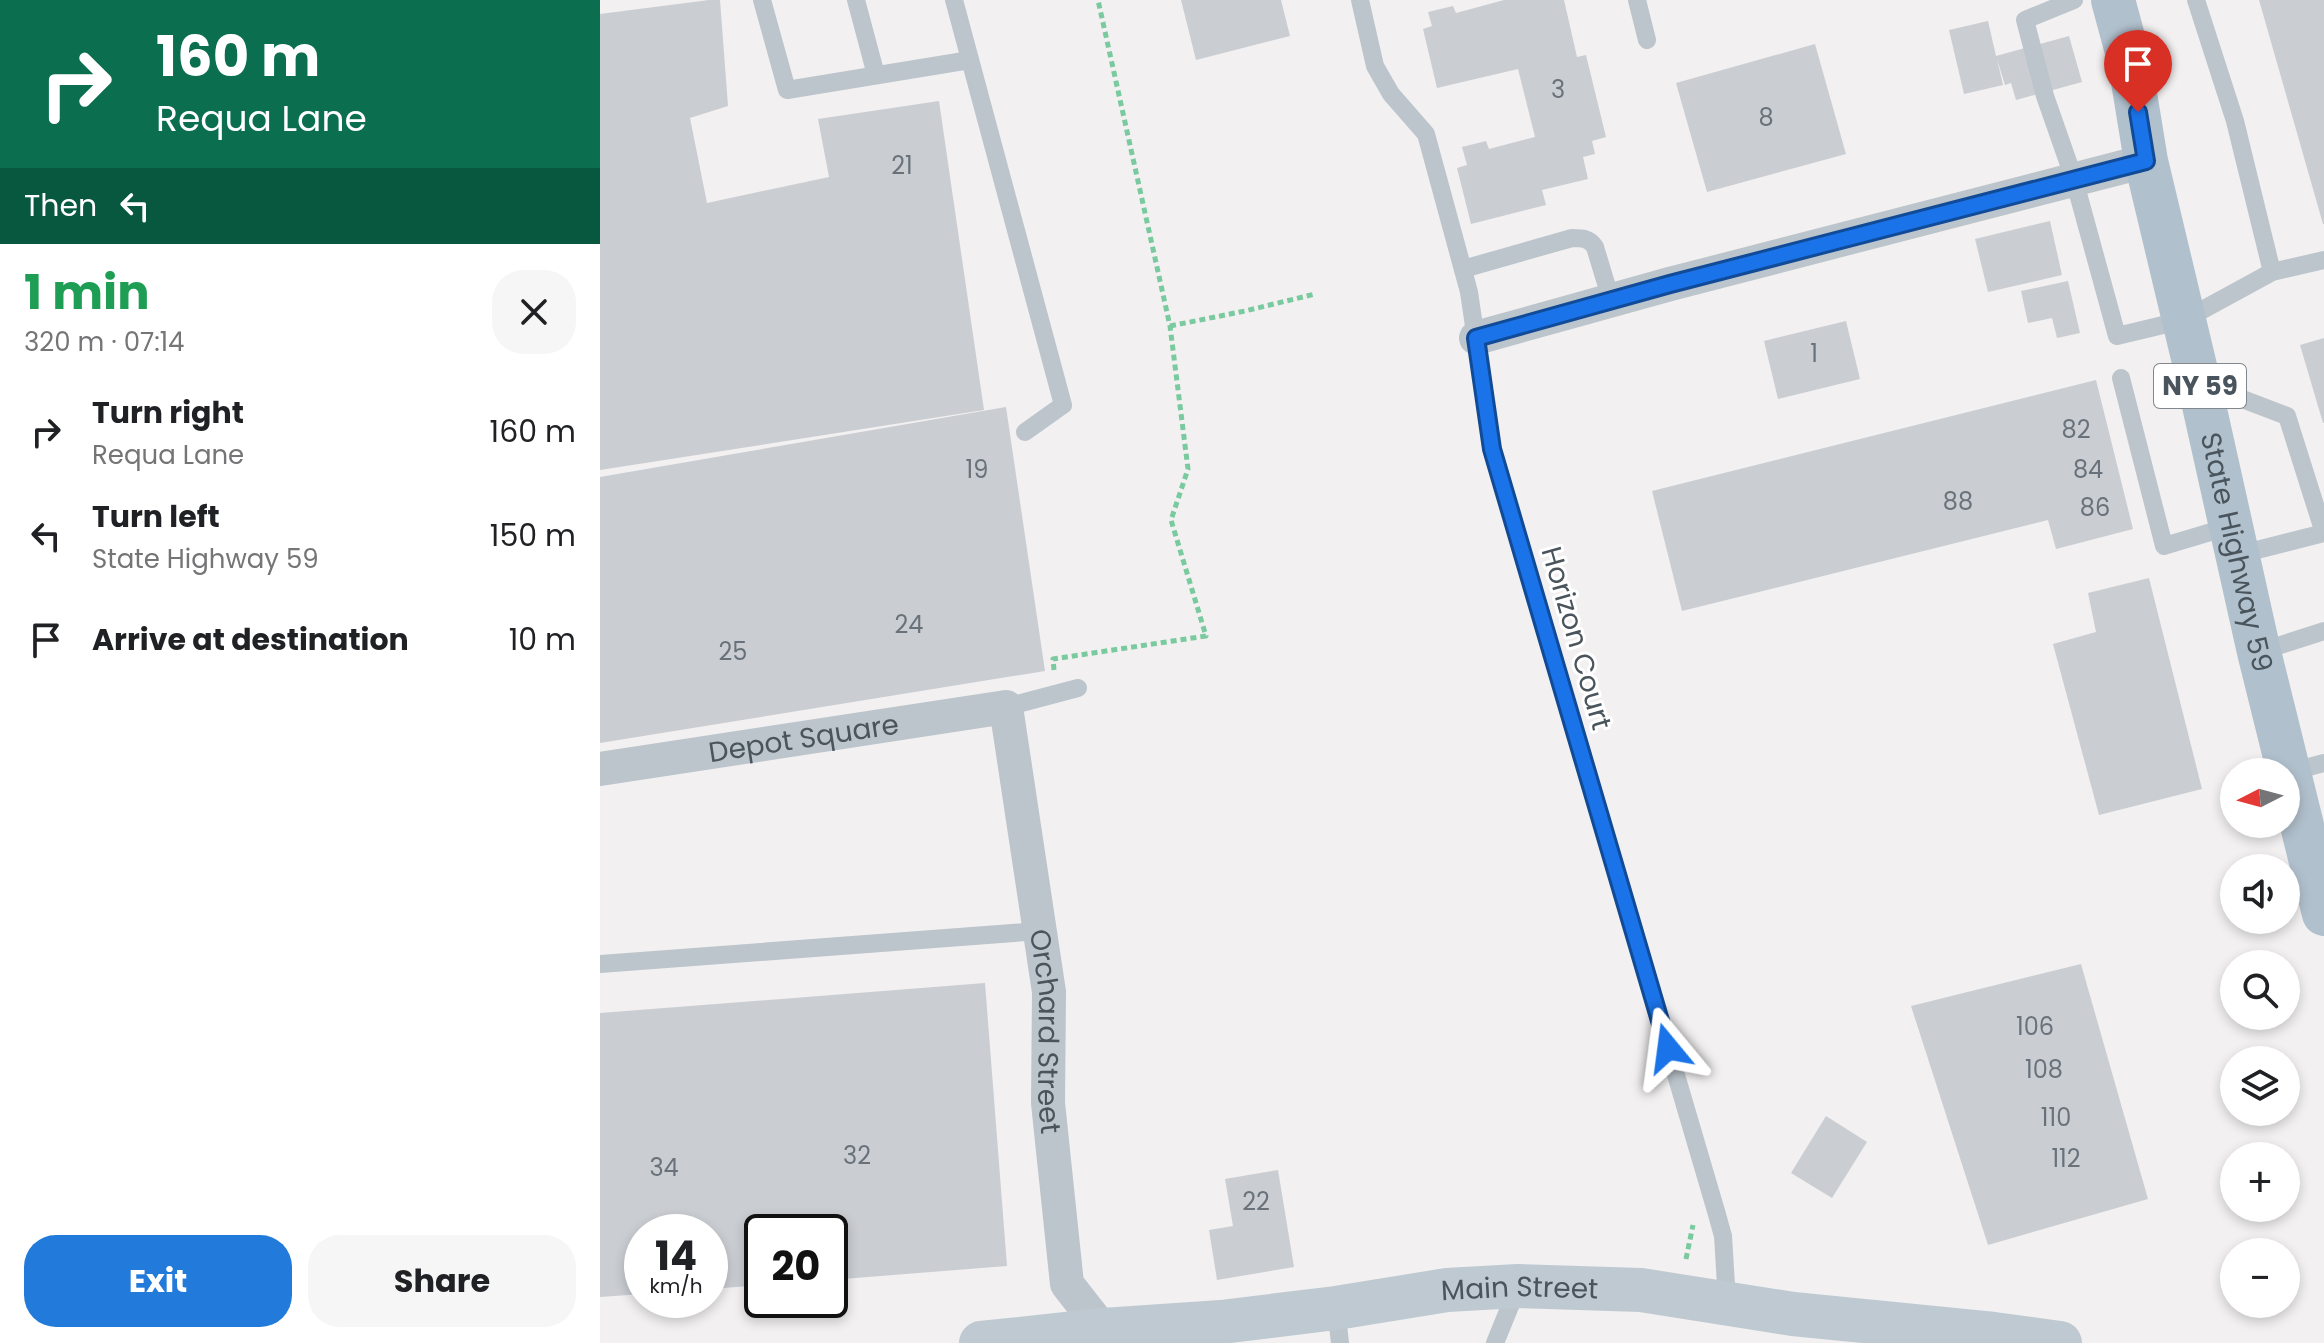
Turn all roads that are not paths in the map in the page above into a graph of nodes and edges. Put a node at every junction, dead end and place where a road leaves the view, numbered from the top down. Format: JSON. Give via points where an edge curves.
{"nodes":[{"id":1,"x":762,"y":0,"type":"edge"},
{"id":2,"x":856,"y":0,"type":"edge"},
{"id":3,"x":954,"y":0,"type":"edge"},
{"id":4,"x":1360,"y":0,"type":"edge"},
{"id":5,"x":1637,"y":0,"type":"edge"},
{"id":6,"x":2074,"y":0,"type":"edge"},
{"id":7,"x":2113,"y":0,"type":"edge"},
{"id":8,"x":2196,"y":0,"type":"edge"},
{"id":9,"x":1647,"y":40,"type":"dead end"},
{"id":10,"x":970,"y":60,"type":"junction"},
{"id":11,"x":876,"y":75,"type":"junction"},
{"id":12,"x":2146,"y":161,"type":"junction"},
{"id":13,"x":2074,"y":179,"type":"junction"},
{"id":14,"x":2324,"y":260,"type":"edge"},
{"id":15,"x":1463,"y":269,"type":"junction"},
{"id":16,"x":2272,"y":272,"type":"junction"},
{"id":17,"x":1611,"y":300,"type":"junction"},
{"id":18,"x":2184,"y":320,"type":"junction"},
{"id":19,"x":1476,"y":338,"type":"junction"},
{"id":20,"x":2121,"y":378,"type":"dead end"},
{"id":21,"x":2199,"y":383,"type":"junction"},
{"id":22,"x":1025,"y":432,"type":"dead end"},
{"id":23,"x":2324,"y":533,"type":"edge"},
{"id":24,"x":2234,"y":540,"type":"junction"},
{"id":25,"x":2324,"y":631,"type":"edge"},
{"id":26,"x":2259,"y":652,"type":"junction"},
{"id":27,"x":1078,"y":688,"type":"dead end"},
{"id":28,"x":1006,"y":707,"type":"junction"},
{"id":29,"x":600,"y":769,"type":"edge"},
{"id":30,"x":2305,"y":792,"type":"edge"},
{"id":31,"x":2324,"y":914,"type":"edge"},
{"id":32,"x":1040,"y":931,"type":"junction"},
{"id":33,"x":600,"y":964,"type":"edge"},
{"id":34,"x":1518,"y":1286,"type":"junction"},
{"id":35,"x":1727,"y":1302,"type":"junction"},
{"id":36,"x":1338,"y":1325,"type":"edge"},
{"id":37,"x":1798,"y":1328,"type":"edge"},
{"id":38,"x":1221,"y":1333,"type":"edge"},
{"id":39,"x":1104,"y":1337,"type":"edge"},
{"id":40,"x":981,"y":1343,"type":"edge"},
{"id":41,"x":1495,"y":1343,"type":"edge"},
{"id":42,"x":2059,"y":1343,"type":"edge"}],
"edges":[{"from":1,"to":11,"type":"lane","via":[[787,90]]},
{"from":2,"to":11,"type":"lane"},
{"from":3,"to":10,"type":"lane"},
{"from":4,"to":15,"type":"lane","name":"Horizon Court","via":[[1375,66],[1426,134]]},
{"from":5,"to":9,"type":"lane"},
{"from":6,"to":13,"type":"lane","via":[[2025,20]]},
{"from":7,"to":12,"type":"main road","name":"State Highway 59","number":"NY 59","via":[[2130,63]]},
{"from":8,"to":16,"type":"lane","via":[[2235,121]]},
{"from":10,"to":11,"type":"lane"},
{"from":10,"to":22,"type":"lane","via":[[1063,405]]},
{"from":12,"to":13,"type":"street"},
{"from":12,"to":18,"type":"main road","name":"State Highway 59","number":"NY 59"},
{"from":13,"to":17,"type":"street"},
{"from":13,"to":18,"type":"lane","via":[[2117,336]]},
{"from":14,"to":16,"type":"lane"},
{"from":15,"to":17,"type":"lane","via":[[1572,238],[1585,239],[1595,247]]},
{"from":15,"to":19,"type":"lane","name":"Horizon Court"},
{"from":16,"to":18,"type":"lane"},
{"from":17,"to":19,"type":"street"},
{"from":18,"to":21,"type":"main road","name":"State Highway 59","number":"NY 59"},
{"from":19,"to":35,"type":"lane","name":"Horizon Court","via":[[1492,449],[1723,1236]]},
{"from":20,"to":24,"type":"lane","via":[[2164,546]]},
{"from":21,"to":23,"type":"lane","via":[[2287,416]]},
{"from":21,"to":24,"type":"main road","name":"State Highway 59","number":"NY 59"},
{"from":23,"to":24,"type":"lane"},
{"from":24,"to":26,"type":"main road","name":"State Highway 59","number":"NY 59"},
{"from":25,"to":26,"type":"lane"},
{"from":26,"to":30,"type":"main road","name":"State Highway 59","number":"NY 59"},
{"from":27,"to":28,"type":"lane"},
{"from":28,"to":29,"type":"street","name":"Depot Square"},
{"from":28,"to":32,"type":"street","name":"Orchard Street"},
{"from":30,"to":31,"type":"main road","name":"State Highway 59","number":"NY 59"},
{"from":32,"to":33,"type":"lane"},
{"from":32,"to":39,"type":"street","name":"Orchard Street","via":[[1049,992],[1048,1103],[1067,1284]]},
{"from":34,"to":35,"type":"main road","name":"Main Street","via":[[1641,1290]]},
{"from":34,"to":36,"type":"main road","name":"Main Street","via":[[1447,1290]]},
{"from":34,"to":41,"type":"lane"},
{"from":35,"to":37,"type":"main road","name":"Main Street"},
{"from":36,"to":38,"type":"main road","name":"Main Street"},
{"from":37,"to":42,"type":"main road","name":"Main Street","via":[[1994,1334]]},
{"from":38,"to":39,"type":"main road","name":"Main Street"},
{"from":39,"to":40,"type":"main road","name":"Main Street"}]}
